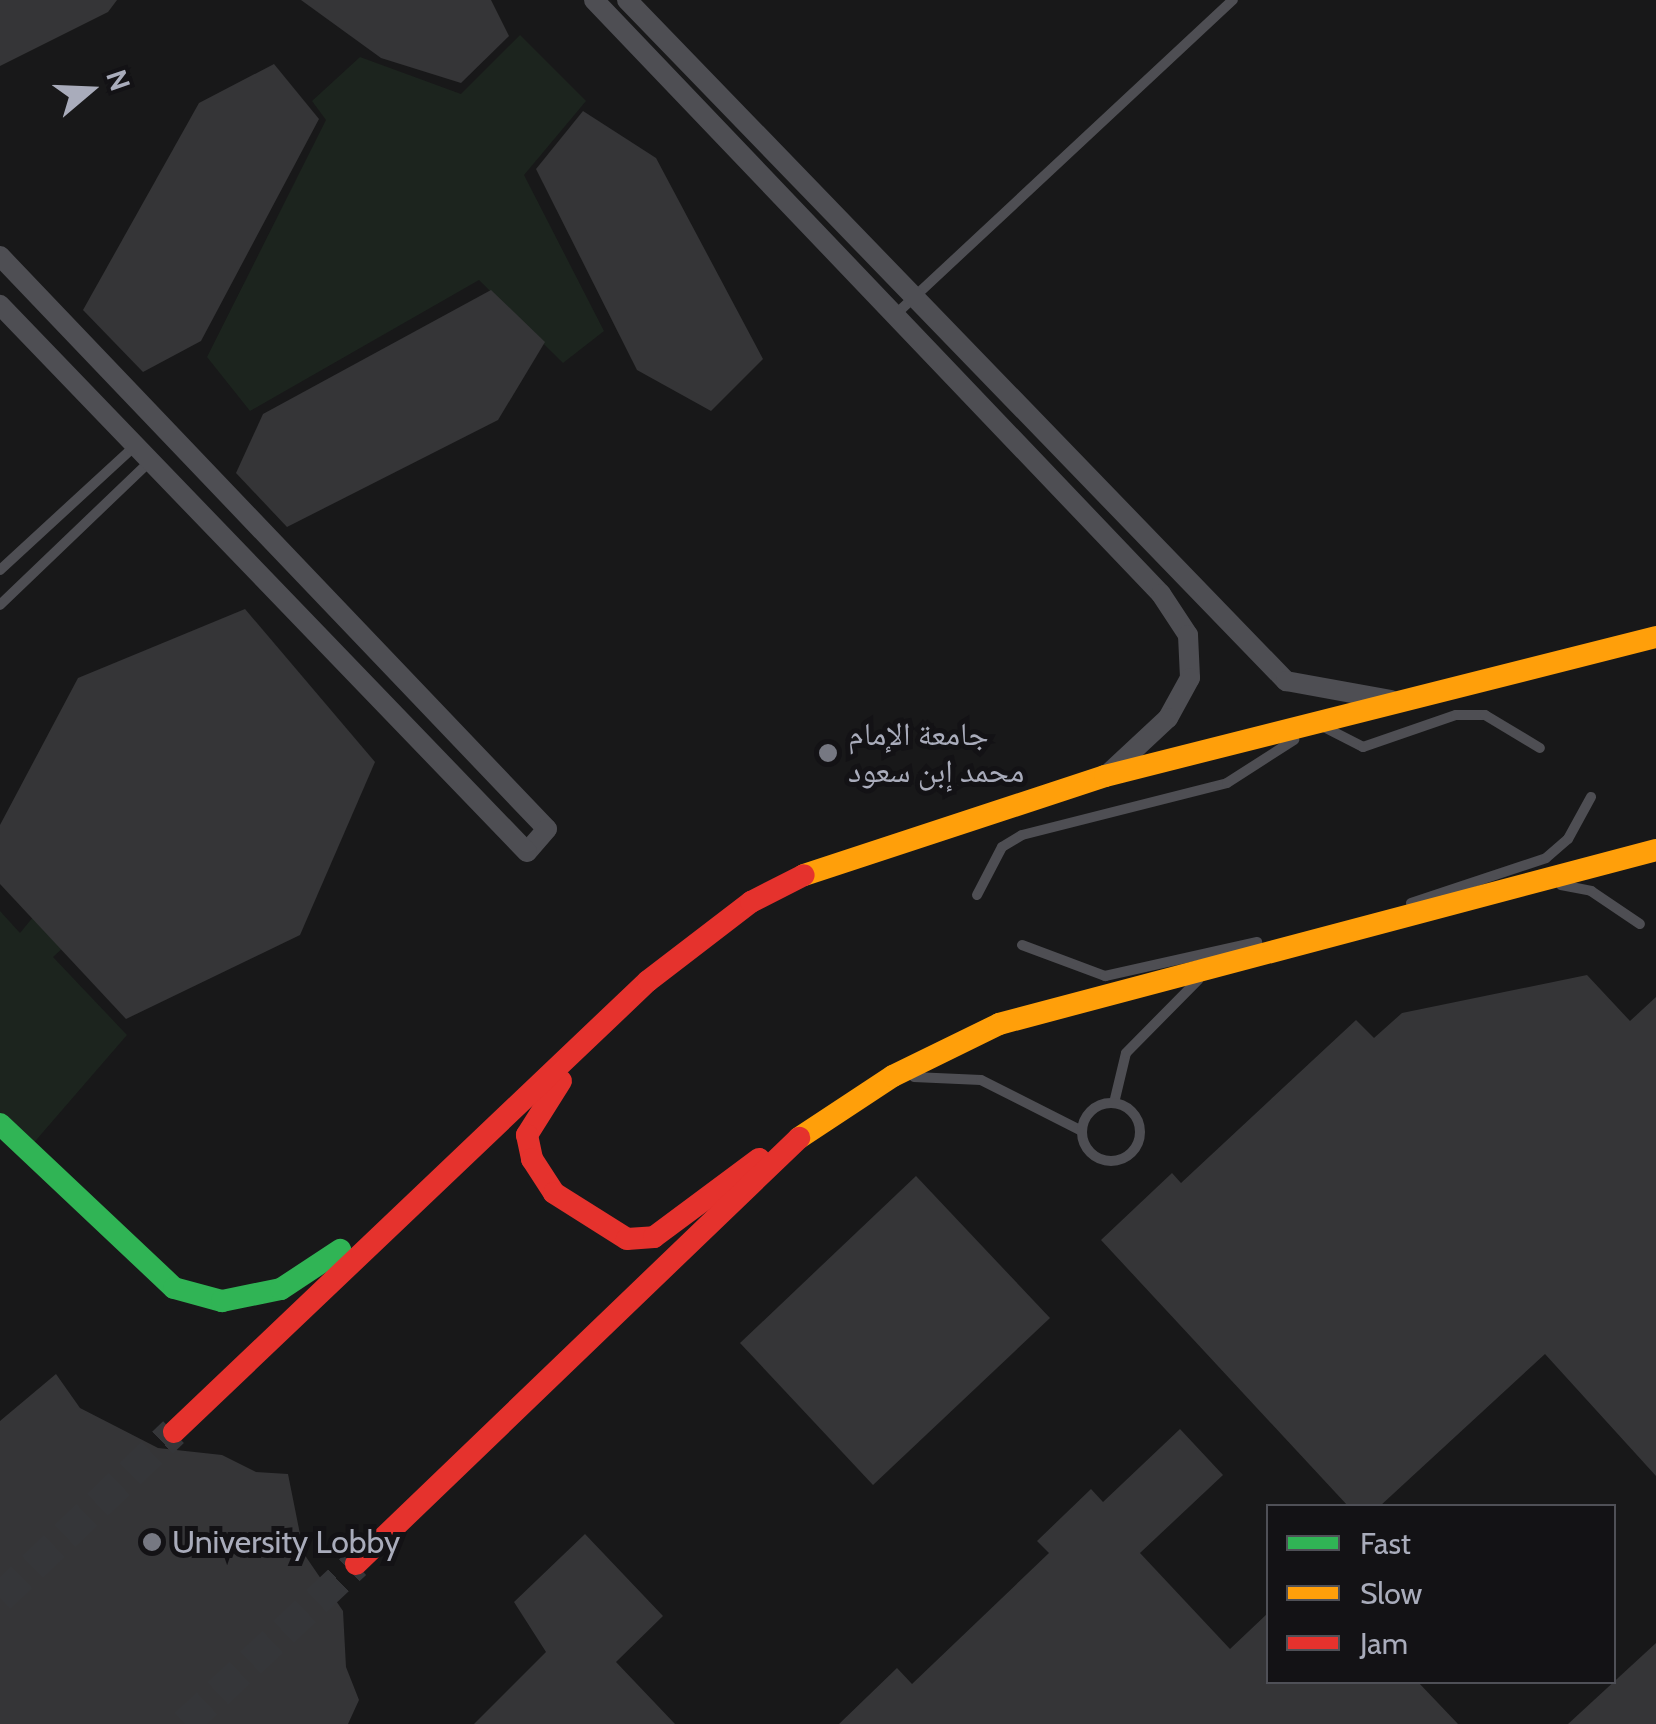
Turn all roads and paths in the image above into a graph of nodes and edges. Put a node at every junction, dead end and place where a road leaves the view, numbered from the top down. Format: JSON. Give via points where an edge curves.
{"nodes":[{"id":1,"x":594,"y":0,"type":"edge"},
{"id":2,"x":628,"y":0,"type":"edge"},
{"id":3,"x":1233,"y":0,"type":"edge"},
{"id":4,"x":0,"y":256,"type":"edge"},
{"id":5,"x":913,"y":299,"type":"junction"},
{"id":6,"x":0,"y":306,"type":"edge"},
{"id":7,"x":895,"y":315,"type":"junction"},
{"id":8,"x":142,"y":453,"type":"junction"},
{"id":9,"x":0,"y":570,"type":"edge"},
{"id":10,"x":0,"y":605,"type":"edge"},
{"id":11,"x":1656,"y":638,"type":"edge"},
{"id":12,"x":1656,"y":655,"type":"edge"},
{"id":13,"x":1515,"y":676,"type":"junction"},
{"id":14,"x":1398,"y":701,"type":"junction"},
{"id":15,"x":1320,"y":724,"type":"junction"},
{"id":16,"x":1540,"y":748,"type":"dead end"},
{"id":17,"x":1105,"y":776,"type":"junction"},
{"id":18,"x":1591,"y":797,"type":"dead end"},
{"id":19,"x":1656,"y":850,"type":"edge"},
{"id":20,"x":1541,"y":881,"type":"junction"},
{"id":21,"x":977,"y":895,"type":"dead end"},
{"id":22,"x":1640,"y":924,"type":"dead end"},
{"id":23,"x":1371,"y":928,"type":"junction"},
{"id":24,"x":1022,"y":946,"type":"dead end"},
{"id":25,"x":1204,"y":974,"type":"junction"},
{"id":26,"x":648,"y":981,"type":"junction"},
{"id":27,"x":893,"y":1076,"type":"junction"},
{"id":28,"x":1114,"y":1103,"type":"junction"},
{"id":29,"x":0,"y":1124,"type":"edge"},
{"id":30,"x":1082,"y":1131,"type":"junction"},
{"id":31,"x":805,"y":1133,"type":"junction"},
{"id":32,"x":397,"y":1213,"type":"junction"},
{"id":33,"x":174,"y":1432,"type":"tunnel mouth"},
{"id":34,"x":356,"y":1564,"type":"tunnel mouth"}],
"edges":[{"from":1,"to":7,"type":"street"},
{"from":2,"to":5,"type":"street"},
{"from":3,"to":5,"type":"lane"},
{"from":4,"to":8,"type":"street","via":[[547,829],[526,852]]},
{"from":5,"to":7,"type":"lane"},
{"from":5,"to":14,"type":"street","via":[[1286,681]]},
{"from":6,"to":8,"type":"street"},
{"from":7,"to":17,"type":"street","via":[[1161,594],[1188,636],[1190,678],[1168,718]]},
{"from":8,"to":9,"type":"lane"},
{"from":8,"to":10,"type":"lane"},
{"from":11,"to":13,"type":"street"},
{"from":12,"to":13,"type":"street"},
{"from":13,"to":14,"type":"street"},
{"from":14,"to":15,"type":"street"},
{"from":15,"to":16,"type":"lane","via":[[1363,747],[1456,715],[1486,715]]},
{"from":15,"to":17,"type":"street"},
{"from":15,"to":21,"type":"lane","via":[[1227,783],[1022,835],[1002,847]]},
{"from":17,"to":26,"type":"street","via":[[828,862],[751,902]]},
{"from":18,"to":23,"type":"lane","via":[[1568,839],[1546,858],[1431,891]]},
{"from":19,"to":20,"type":"street"},
{"from":20,"to":22,"type":"lane","via":[[1591,891]]},
{"from":20,"to":23,"type":"street"},
{"from":23,"to":24,"type":"lane","via":[[1239,944],[1105,976]]},
{"from":23,"to":25,"type":"street"},
{"from":25,"to":27,"type":"street","via":[[999,1024]]},
{"from":25,"to":28,"type":"lane","via":[[1126,1053]]},
{"from":26,"to":31,"type":"street","via":[[540,1104],[528,1135],[554,1193],[627,1239],[654,1237],[719,1182]]},
{"from":26,"to":32,"type":"street"},
{"from":27,"to":30,"type":"lane","via":[[980,1080]]},
{"from":27,"to":31,"type":"street"},
{"from":28,"to":30,"type":"lane","via":[[1092,1110]]},
{"from":28,"to":30,"type":"lane","via":[[1134,1114],[1140,1129],[1127,1157],[1097,1158]]},
{"from":29,"to":32,"type":"street","via":[[141,1265],[174,1288],[222,1301],[281,1289]]},
{"from":31,"to":34,"type":"street"},
{"from":32,"to":33,"type":"street"}]}
